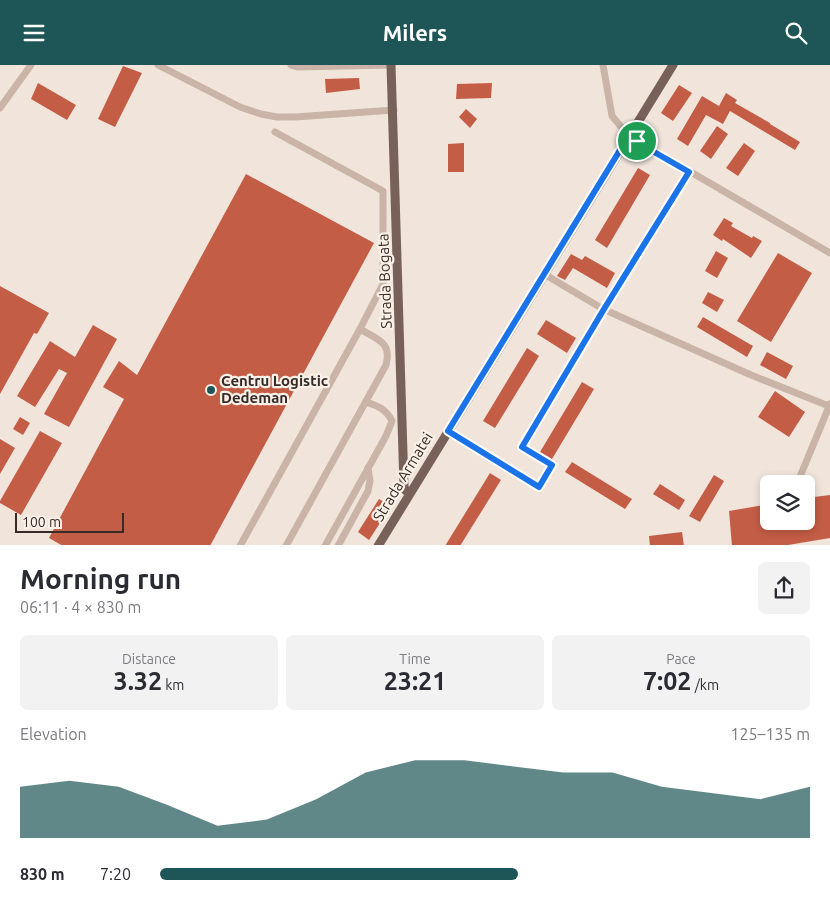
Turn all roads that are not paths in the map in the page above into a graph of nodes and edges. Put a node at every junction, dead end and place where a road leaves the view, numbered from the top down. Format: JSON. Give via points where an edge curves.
{"nodes":[{"id":1,"x":31,"y":65,"type":"edge"},
{"id":2,"x":158,"y":65,"type":"edge"},
{"id":3,"x":291,"y":65,"type":"edge"},
{"id":4,"x":371,"y":65,"type":"edge"},
{"id":5,"x":391,"y":65,"type":"edge"},
{"id":6,"x":603,"y":65,"type":"edge"},
{"id":7,"x":673,"y":65,"type":"edge"},
{"id":8,"x":0,"y":108,"type":"edge"},
{"id":9,"x":394,"y":109,"type":"junction"},
{"id":10,"x":275,"y":133,"type":"dead end"},
{"id":11,"x":628,"y":137,"type":"junction"},
{"id":12,"x":689,"y":172,"type":"junction"},
{"id":13,"x":830,"y":253,"type":"edge"},
{"id":14,"x":544,"y":274,"type":"junction"},
{"id":15,"x":604,"y":309,"type":"junction"},
{"id":16,"x":360,"y":329,"type":"junction"},
{"id":17,"x":366,"y":402,"type":"junction"},
{"id":18,"x":830,"y":405,"type":"edge"},
{"id":19,"x":448,"y":431,"type":"junction"},
{"id":20,"x":368,"y":468,"type":"junction"},
{"id":21,"x":801,"y":475,"type":"edge"},
{"id":22,"x":409,"y":493,"type":"junction"},
{"id":23,"x":240,"y":545,"type":"edge"},
{"id":24,"x":286,"y":545,"type":"edge"},
{"id":25,"x":325,"y":545,"type":"edge"},
{"id":26,"x":338,"y":545,"type":"edge"},
{"id":27,"x":378,"y":545,"type":"edge"}],
"edges":[{"from":1,"to":8,"type":"street"},
{"from":2,"to":9,"type":"street","via":[[261,115],[295,117]]},
{"from":3,"to":4,"type":"street"},
{"from":4,"to":5,"type":"street"},
{"from":5,"to":9,"type":"main road","name":"Strada Bogata"},
{"from":6,"to":11,"type":"street","via":[[612,117]]},
{"from":7,"to":11,"type":"main road","name":"Strada Armatei"},
{"from":9,"to":22,"type":"main road","name":"Strada Bogata","via":[[404,486]]},
{"from":10,"to":16,"type":"street","via":[[383,191],[383,284]]},
{"from":11,"to":12,"type":"street"},
{"from":11,"to":14,"type":"main road","name":"Strada Armatei"},
{"from":12,"to":13,"type":"street"},
{"from":12,"to":15,"type":"street"},
{"from":14,"to":15,"type":"street"},
{"from":14,"to":19,"type":"main road","name":"Strada Armatei"},
{"from":15,"to":18,"type":"street","via":[[751,375]]},
{"from":15,"to":19,"type":"street","via":[[522,447],[552,465],[539,487]]},
{"from":16,"to":17,"type":"street","via":[[385,345],[389,354]]},
{"from":16,"to":23,"type":"street"},
{"from":17,"to":20,"type":"street","via":[[388,413],[392,421]]},
{"from":17,"to":24,"type":"street"},
{"from":18,"to":21,"type":"street"},
{"from":19,"to":22,"type":"main road","name":"Strada Armatei"},
{"from":20,"to":25,"type":"street"},
{"from":20,"to":26,"type":"street","via":[[368,491]]},
{"from":22,"to":27,"type":"main road","name":"Strada Armatei"}]}
